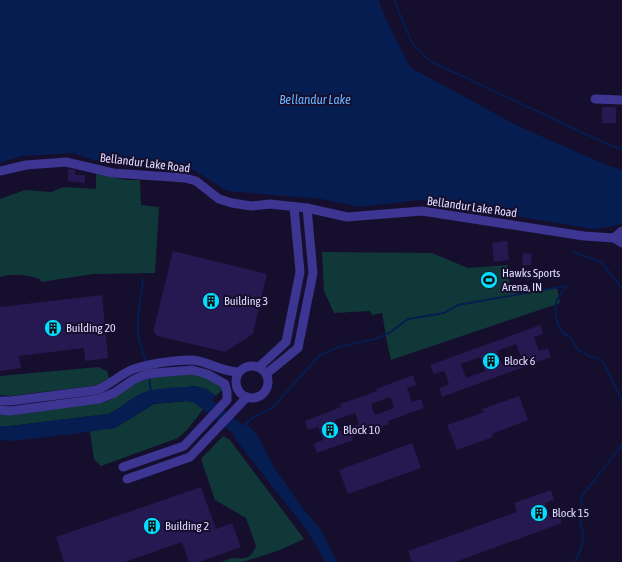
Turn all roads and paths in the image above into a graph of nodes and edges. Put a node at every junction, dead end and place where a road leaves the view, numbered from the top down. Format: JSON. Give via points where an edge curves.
{"nodes":[{"id":1,"x":595,"y":99,"type":"dead end"},
{"id":2,"x":622,"y":100,"type":"edge"},
{"id":3,"x":0,"y":171,"type":"edge"},
{"id":4,"x":294,"y":206,"type":"junction"},
{"id":5,"x":307,"y":208,"type":"junction"},
{"id":6,"x":622,"y":231,"type":"edge"},
{"id":7,"x":618,"y":241,"type":"edge"},
{"id":8,"x":258,"y":367,"type":"junction"},
{"id":9,"x":239,"y":372,"type":"junction"},
{"id":10,"x":266,"y":374,"type":"junction"},
{"id":11,"x":247,"y":397,"type":"junction"},
{"id":12,"x":0,"y":401,"type":"edge"},
{"id":13,"x":0,"y":410,"type":"edge"},
{"id":14,"x":122,"y":467,"type":"dead end"},
{"id":15,"x":127,"y":479,"type":"dead end"}],
"edges":[{"from":1,"to":2,"type":"street"},
{"from":3,"to":4,"type":"street","name":"Bellandur Lake Road","via":[[26,165],[66,162],[113,173],[185,178],[196,181],[219,199],[232,203],[251,206]]},
{"from":4,"to":5,"type":"street","name":"Bellandur Lake Road"},
{"from":4,"to":8,"type":"street","via":[[300,272],[286,342]]},
{"from":5,"to":7,"type":"street","name":"Bellandur Lake Road","via":[[347,218],[422,212]]},
{"from":5,"to":10,"type":"street","via":[[313,273],[298,348]]},
{"from":6,"to":7,"type":"street","name":"Bellandur Lake Road"},
{"from":8,"to":9,"type":"street","via":[[246,366]]},
{"from":8,"to":10,"type":"street"},
{"from":9,"to":11,"type":"street","via":[[236,379],[237,388]]},
{"from":9,"to":12,"type":"street","via":[[225,371],[192,360],[154,364],[128,371],[97,390]]},
{"from":10,"to":11,"type":"street","via":[[268,383],[265,391],[259,397]]},
{"from":11,"to":15,"type":"street","via":[[190,457]]},
{"from":13,"to":14,"type":"street","via":[[10,411],[99,399],[139,377],[155,373],[192,370],[207,374],[225,384],[227,400],[184,446]]}]}
